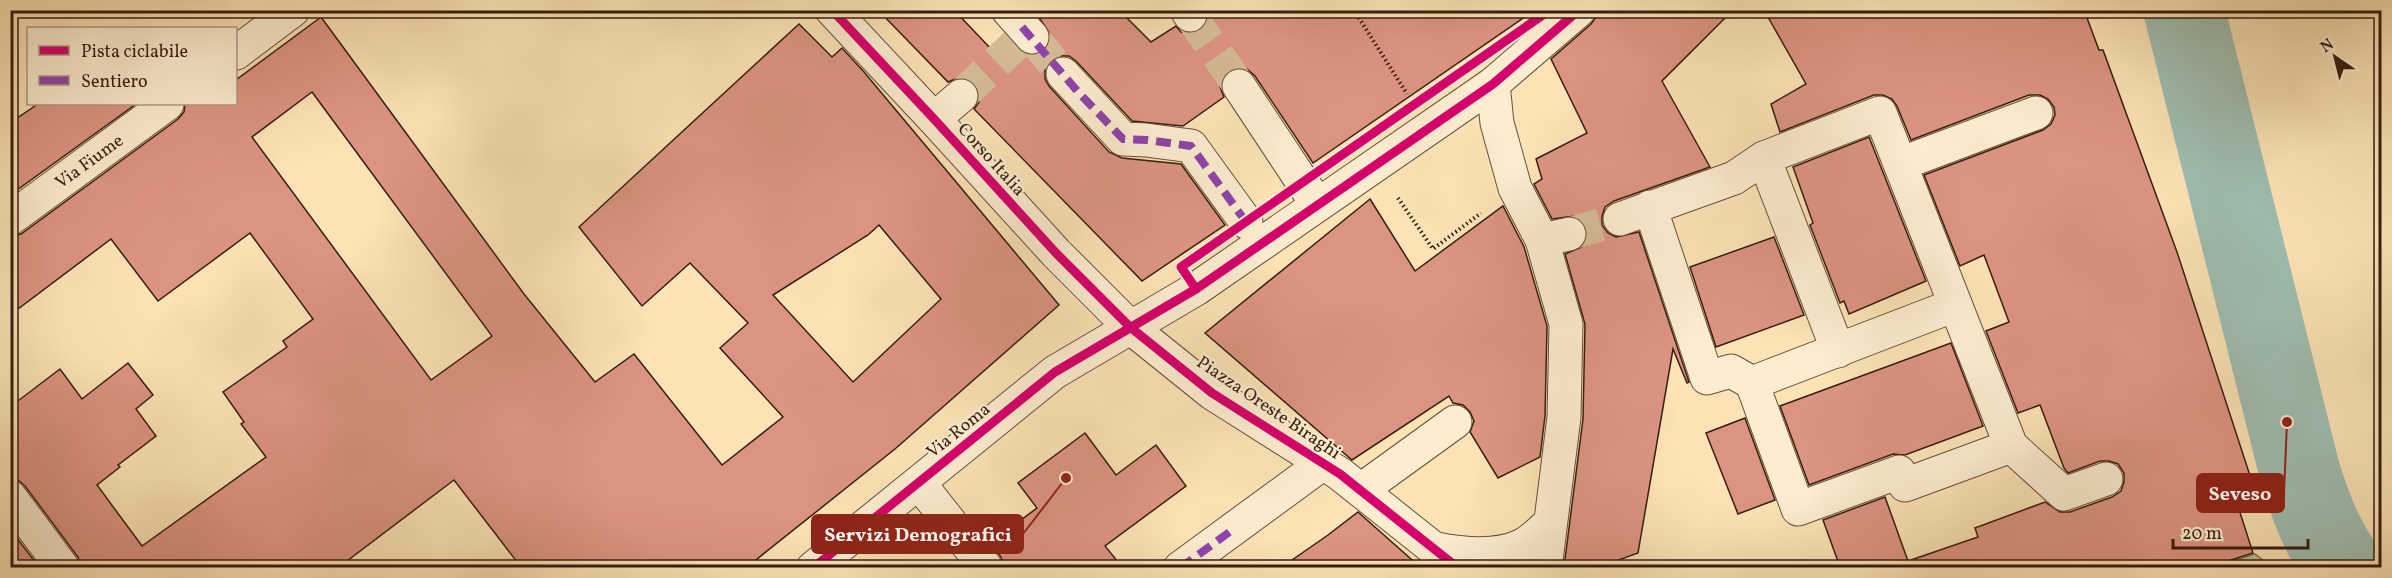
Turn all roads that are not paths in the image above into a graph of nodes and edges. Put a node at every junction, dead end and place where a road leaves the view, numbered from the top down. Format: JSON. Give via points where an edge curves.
{"nodes":[{"id":1,"x":293,"y":10,"type":"edge"},
{"id":2,"x":832,"y":10,"type":"edge"},
{"id":3,"x":1579,"y":10,"type":"edge"},
{"id":4,"x":237,"y":52,"type":"edge"},
{"id":5,"x":1063,"y":74,"type":"tunnel mouth"},
{"id":6,"x":1493,"y":84,"type":"junction"},
{"id":7,"x":1239,"y":86,"type":"tunnel mouth"},
{"id":8,"x":962,"y":96,"type":"tunnel mouth"},
{"id":9,"x":166,"y":105,"type":"edge"},
{"id":10,"x":2036,"y":113,"type":"dead end"},
{"id":11,"x":934,"y":119,"type":"junction"},
{"id":12,"x":1764,"y":158,"type":"junction"},
{"id":13,"x":1900,"y":164,"type":"junction"},
{"id":14,"x":1317,"y":204,"type":"junction"},
{"id":15,"x":1650,"y":207,"type":"junction"},
{"id":16,"x":10,"y":219,"type":"edge"},
{"id":17,"x":1620,"y":219,"type":"tunnel mouth"},
{"id":18,"x":1246,"y":222,"type":"dead end"},
{"id":19,"x":1955,"y":305,"type":"junction"},
{"id":20,"x":1130,"y":327,"type":"junction"},
{"id":21,"x":1839,"y":351,"type":"junction"},
{"id":22,"x":1752,"y":383,"type":"junction"},
{"id":23,"x":1455,"y":422,"type":"dead end"},
{"id":24,"x":2011,"y":446,"type":"junction"},
{"id":25,"x":1322,"y":464,"type":"junction"},
{"id":26,"x":2106,"y":479,"type":"dead end"},
{"id":27,"x":919,"y":483,"type":"junction"},
{"id":28,"x":1361,"y":490,"type":"junction"},
{"id":29,"x":10,"y":497,"type":"edge"},
{"id":30,"x":1550,"y":523,"type":"junction"},
{"id":31,"x":1447,"y":558,"type":"edge"},
{"id":32,"x":63,"y":567,"type":"edge"},
{"id":33,"x":813,"y":567,"type":"edge"},
{"id":34,"x":986,"y":567,"type":"edge"},
{"id":35,"x":1180,"y":567,"type":"edge"},
{"id":36,"x":1545,"y":567,"type":"edge"}],
"edges":[{"from":1,"to":4,"type":"street"},
{"from":2,"to":11,"type":"street","name":"Corso Italia"},
{"from":3,"to":6,"type":"street","name":"Via Roma"},
{"from":5,"to":18,"type":"street","via":[[1123,139],[1191,146]]},
{"from":6,"to":14,"type":"street","name":"Via Roma"},
{"from":6,"to":30,"type":"street","via":[[1497,123],[1515,188],[1555,237],[1566,324],[1566,393]]},
{"from":7,"to":14,"type":"street"},
{"from":8,"to":11,"type":"street"},
{"from":9,"to":16,"type":"street","name":"Via Fiume"},
{"from":10,"to":13,"type":"street"},
{"from":11,"to":20,"type":"street","name":"Corso Italia","via":[[1056,253]]},
{"from":12,"to":13,"type":"street","via":[[1880,113]]},
{"from":12,"to":15,"type":"street","via":[[1734,178]]},
{"from":12,"to":21,"type":"street"},
{"from":13,"to":19,"type":"street"},
{"from":14,"to":20,"type":"street","name":"Via Roma","via":[[1196,289]]},
{"from":15,"to":17,"type":"street"},
{"from":15,"to":22,"type":"street","via":[[1707,378],[1731,371]]},
{"from":19,"to":21,"type":"street"},
{"from":19,"to":24,"type":"street"},
{"from":20,"to":25,"type":"street","name":"Piazza Oreste Biraghi","via":[[1212,393]]},
{"from":20,"to":27,"type":"street","name":"Via Roma","via":[[1055,372]]},
{"from":21,"to":22,"type":"street"},
{"from":22,"to":24,"type":"street","via":[[1798,509],[1899,472],[1905,485]]},
{"from":23,"to":28,"type":"street"},
{"from":24,"to":26,"type":"street","via":[[2064,494]]},
{"from":25,"to":28,"type":"street","name":"Piazza Oreste Biraghi"},
{"from":25,"to":35,"type":"street","name":"Piazza Oreste Biraghi"},
{"from":27,"to":33,"type":"street","name":"Via Roma"},
{"from":27,"to":34,"type":"street"},
{"from":28,"to":31,"type":"street","name":"Piazza Oreste Biraghi"},
{"from":29,"to":32,"type":"street"},
{"from":30,"to":31,"type":"street","via":[[1520,547]]},
{"from":30,"to":36,"type":"street"}]}
